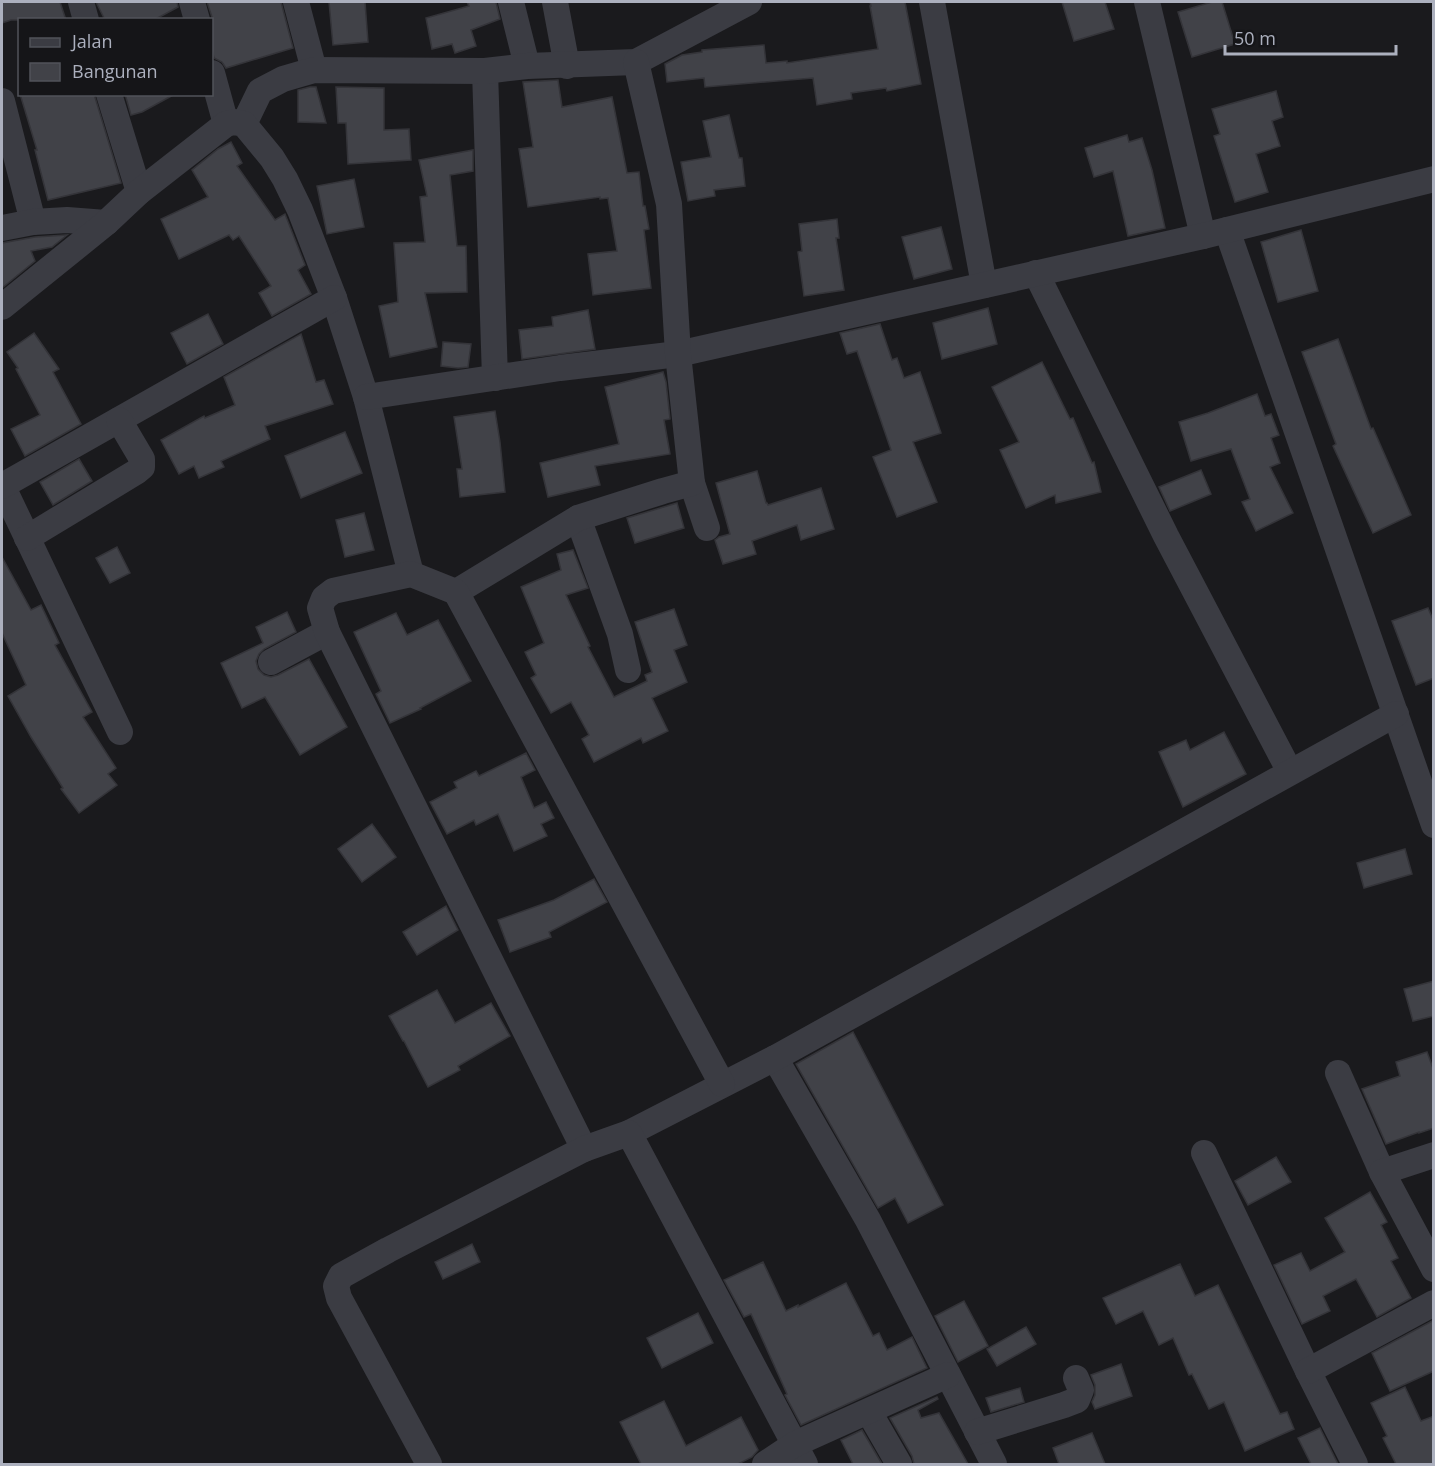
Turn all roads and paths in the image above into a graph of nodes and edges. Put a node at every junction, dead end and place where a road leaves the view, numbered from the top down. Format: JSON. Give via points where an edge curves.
{"nodes":[{"id":1,"x":81,"y":2,"type":"edge"},
{"id":2,"x":192,"y":2,"type":"edge"},
{"id":3,"x":296,"y":2,"type":"edge"},
{"id":4,"x":511,"y":2,"type":"edge"},
{"id":5,"x":555,"y":2,"type":"edge"},
{"id":6,"x":749,"y":2,"type":"edge"},
{"id":7,"x":932,"y":2,"type":"edge"},
{"id":8,"x":1147,"y":2,"type":"edge"},
{"id":9,"x":85,"y":18,"type":"edge"},
{"id":10,"x":196,"y":18,"type":"edge"},
{"id":11,"x":636,"y":62,"type":"junction"},
{"id":12,"x":527,"y":66,"type":"junction"},
{"id":13,"x":567,"y":66,"type":"junction"},
{"id":14,"x":314,"y":70,"type":"junction"},
{"id":15,"x":485,"y":71,"type":"junction"},
{"id":16,"x":213,"y":75,"type":"edge"},
{"id":17,"x":110,"y":96,"type":"edge"},
{"id":18,"x":2,"y":101,"type":"edge"},
{"id":19,"x":235,"y":124,"type":"junction"},
{"id":20,"x":1434,"y":179,"type":"edge"},
{"id":21,"x":139,"y":192,"type":"junction"},
{"id":22,"x":33,"y":222,"type":"junction"},
{"id":23,"x":106,"y":223,"type":"junction"},
{"id":24,"x":2,"y":228,"type":"edge"},
{"id":25,"x":1215,"y":233,"type":"junction"},
{"id":26,"x":1036,"y":273,"type":"junction"},
{"id":27,"x":984,"y":285,"type":"junction"},
{"id":28,"x":334,"y":298,"type":"junction"},
{"id":29,"x":2,"y":307,"type":"edge"},
{"id":30,"x":678,"y":354,"type":"junction"},
{"id":31,"x":495,"y":378,"type":"junction"},
{"id":32,"x":366,"y":397,"type":"junction"},
{"id":33,"x":119,"y":420,"type":"junction"},
{"id":34,"x":692,"y":483,"type":"junction"},
{"id":35,"x":2,"y":486,"type":"edge"},
{"id":36,"x":578,"y":518,"type":"junction"},
{"id":37,"x":707,"y":528,"type":"dead end"},
{"id":38,"x":27,"y":538,"type":"junction"},
{"id":39,"x":411,"y":574,"type":"junction"},
{"id":40,"x":456,"y":592,"type":"junction"},
{"id":41,"x":327,"y":632,"type":"junction"},
{"id":42,"x":271,"y":662,"type":"dead end"},
{"id":43,"x":628,"y":670,"type":"dead end"},
{"id":44,"x":1396,"y":714,"type":"junction"},
{"id":45,"x":120,"y":732,"type":"dead end"},
{"id":46,"x":1290,"y":772,"type":"junction"},
{"id":47,"x":1434,"y":825,"type":"edge"},
{"id":48,"x":775,"y":1058,"type":"junction"},
{"id":49,"x":1338,"y":1073,"type":"dead end"},
{"id":50,"x":722,"y":1084,"type":"junction"},
{"id":51,"x":629,"y":1132,"type":"junction"},
{"id":52,"x":584,"y":1149,"type":"junction"},
{"id":53,"x":1204,"y":1153,"type":"dead end"},
{"id":54,"x":1434,"y":1155,"type":"edge"},
{"id":55,"x":1382,"y":1172,"type":"junction"},
{"id":56,"x":1434,"y":1269,"type":"edge"},
{"id":57,"x":1434,"y":1303,"type":"edge"},
{"id":58,"x":1308,"y":1371,"type":"junction"},
{"id":59,"x":948,"y":1375,"type":"junction"},
{"id":60,"x":1076,"y":1378,"type":"dead end"},
{"id":61,"x":869,"y":1412,"type":"junction"},
{"id":62,"x":977,"y":1432,"type":"junction"},
{"id":63,"x":800,"y":1454,"type":"edge"},
{"id":64,"x":429,"y":1464,"type":"edge"},
{"id":65,"x":765,"y":1464,"type":"edge"},
{"id":66,"x":899,"y":1464,"type":"edge"},
{"id":67,"x":994,"y":1464,"type":"edge"},
{"id":68,"x":1355,"y":1464,"type":"edge"}],
"edges":[{"from":1,"to":9,"type":"street"},
{"from":2,"to":10,"type":"street"},
{"from":3,"to":14,"type":"street"},
{"from":4,"to":12,"type":"street"},
{"from":5,"to":13,"type":"street"},
{"from":6,"to":11,"type":"street"},
{"from":7,"to":27,"type":"street"},
{"from":8,"to":25,"type":"street"},
{"from":11,"to":13,"type":"street"},
{"from":11,"to":30,"type":"street","via":[[669,204]]},
{"from":12,"to":13,"type":"street"},
{"from":12,"to":15,"type":"street"},
{"from":14,"to":15,"type":"street"},
{"from":14,"to":19,"type":"street","via":[[260,91]]},
{"from":15,"to":31,"type":"street"},
{"from":16,"to":19,"type":"street"},
{"from":17,"to":21,"type":"street"},
{"from":18,"to":22,"type":"street"},
{"from":19,"to":21,"type":"street"},
{"from":19,"to":28,"type":"street","via":[[272,158],[285,179]]},
{"from":20,"to":25,"type":"street"},
{"from":21,"to":23,"type":"street"},
{"from":22,"to":23,"type":"street"},
{"from":22,"to":24,"type":"street"},
{"from":23,"to":29,"type":"street"},
{"from":25,"to":26,"type":"street"},
{"from":25,"to":44,"type":"street"},
{"from":26,"to":27,"type":"street"},
{"from":26,"to":46,"type":"street","via":[[1166,536]]},
{"from":27,"to":30,"type":"street"},
{"from":28,"to":32,"type":"street"},
{"from":28,"to":33,"type":"street"},
{"from":30,"to":31,"type":"street"},
{"from":30,"to":34,"type":"street"},
{"from":31,"to":32,"type":"street"},
{"from":32,"to":39,"type":"street"},
{"from":33,"to":35,"type":"street"},
{"from":33,"to":38,"type":"street","via":[[142,459],[142,467]]},
{"from":34,"to":36,"type":"street"},
{"from":34,"to":37,"type":"street"},
{"from":35,"to":38,"type":"street"},
{"from":36,"to":40,"type":"street"},
{"from":36,"to":43,"type":"street","via":[[620,634]]},
{"from":38,"to":45,"type":"street"},
{"from":39,"to":40,"type":"street"},
{"from":39,"to":41,"type":"street","via":[[333,591],[320,608]]},
{"from":40,"to":50,"type":"street"},
{"from":41,"to":42,"type":"street"},
{"from":41,"to":52,"type":"street"},
{"from":44,"to":46,"type":"street"},
{"from":44,"to":47,"type":"street"},
{"from":46,"to":48,"type":"street"},
{"from":48,"to":50,"type":"street"},
{"from":48,"to":59,"type":"street","via":[[868,1220]]},
{"from":49,"to":55,"type":"street"},
{"from":50,"to":51,"type":"street"},
{"from":51,"to":52,"type":"street"},
{"from":51,"to":63,"type":"street"},
{"from":52,"to":64,"type":"street","via":[[388,1250],[341,1276],[336,1286]]},
{"from":53,"to":58,"type":"street"},
{"from":54,"to":55,"type":"street"},
{"from":55,"to":56,"type":"street"},
{"from":57,"to":58,"type":"street"},
{"from":58,"to":68,"type":"street"},
{"from":59,"to":61,"type":"street"},
{"from":59,"to":62,"type":"street"},
{"from":60,"to":62,"type":"street","via":[[1081,1390],[1077,1400]]},
{"from":61,"to":63,"type":"street"},
{"from":61,"to":66,"type":"street"},
{"from":62,"to":67,"type":"street"},
{"from":63,"to":65,"type":"street"}]}
